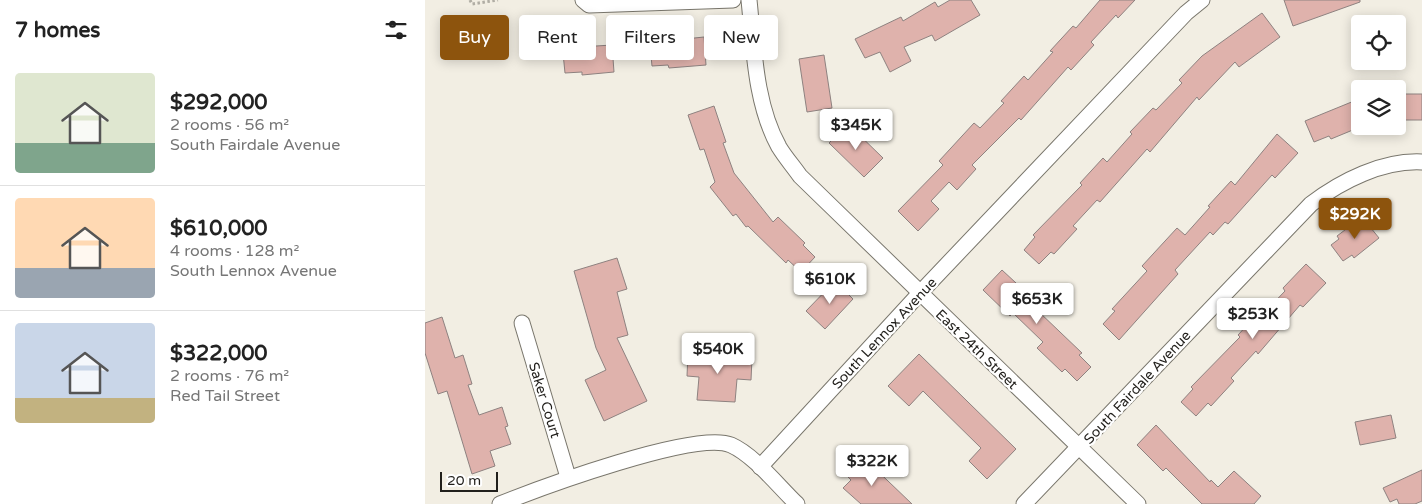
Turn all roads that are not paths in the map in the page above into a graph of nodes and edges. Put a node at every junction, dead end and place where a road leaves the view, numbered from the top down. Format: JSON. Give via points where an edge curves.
{"nodes":[{"id":1,"x":733,"y":0,"type":"edge"},
{"id":2,"x":749,"y":0,"type":"edge"},
{"id":3,"x":1202,"y":0,"type":"edge"},
{"id":4,"x":586,"y":2,"type":"edge"},
{"id":5,"x":1422,"y":162,"type":"edge"},
{"id":6,"x":920,"y":293,"type":"junction"},
{"id":7,"x":522,"y":323,"type":"dead end"},
{"id":8,"x":1079,"y":448,"type":"junction"},
{"id":9,"x":760,"y":467,"type":"junction"},
{"id":10,"x":568,"y":477,"type":"junction"},
{"id":11,"x":500,"y":504,"type":"edge"},
{"id":12,"x":797,"y":504,"type":"edge"},
{"id":13,"x":1024,"y":504,"type":"edge"},
{"id":14,"x":1139,"y":504,"type":"edge"}],
"edges":[{"from":1,"to":4,"type":"street"},
{"from":2,"to":6,"type":"street","name":"East 24th Street","via":[[757,73],[779,147],[822,199]]},
{"from":3,"to":6,"type":"street","name":"South Lennox Avenue","via":[[1186,13]]},
{"from":5,"to":8,"type":"street","name":"South Fairdale Avenue","via":[[1386,167],[1355,178],[1311,204]]},
{"from":6,"to":8,"type":"street","name":"East 24th Street"},
{"from":6,"to":9,"type":"street","name":"South Lennox Avenue"},
{"from":7,"to":10,"type":"street","name":"Saker Court"},
{"from":8,"to":13,"type":"street","name":"South Fairdale Avenue"},
{"from":8,"to":14,"type":"street","name":"East 24th Street"},
{"from":9,"to":10,"type":"street","via":[[732,445],[709,442]]},
{"from":9,"to":12,"type":"street"},
{"from":10,"to":11,"type":"street"}]}
